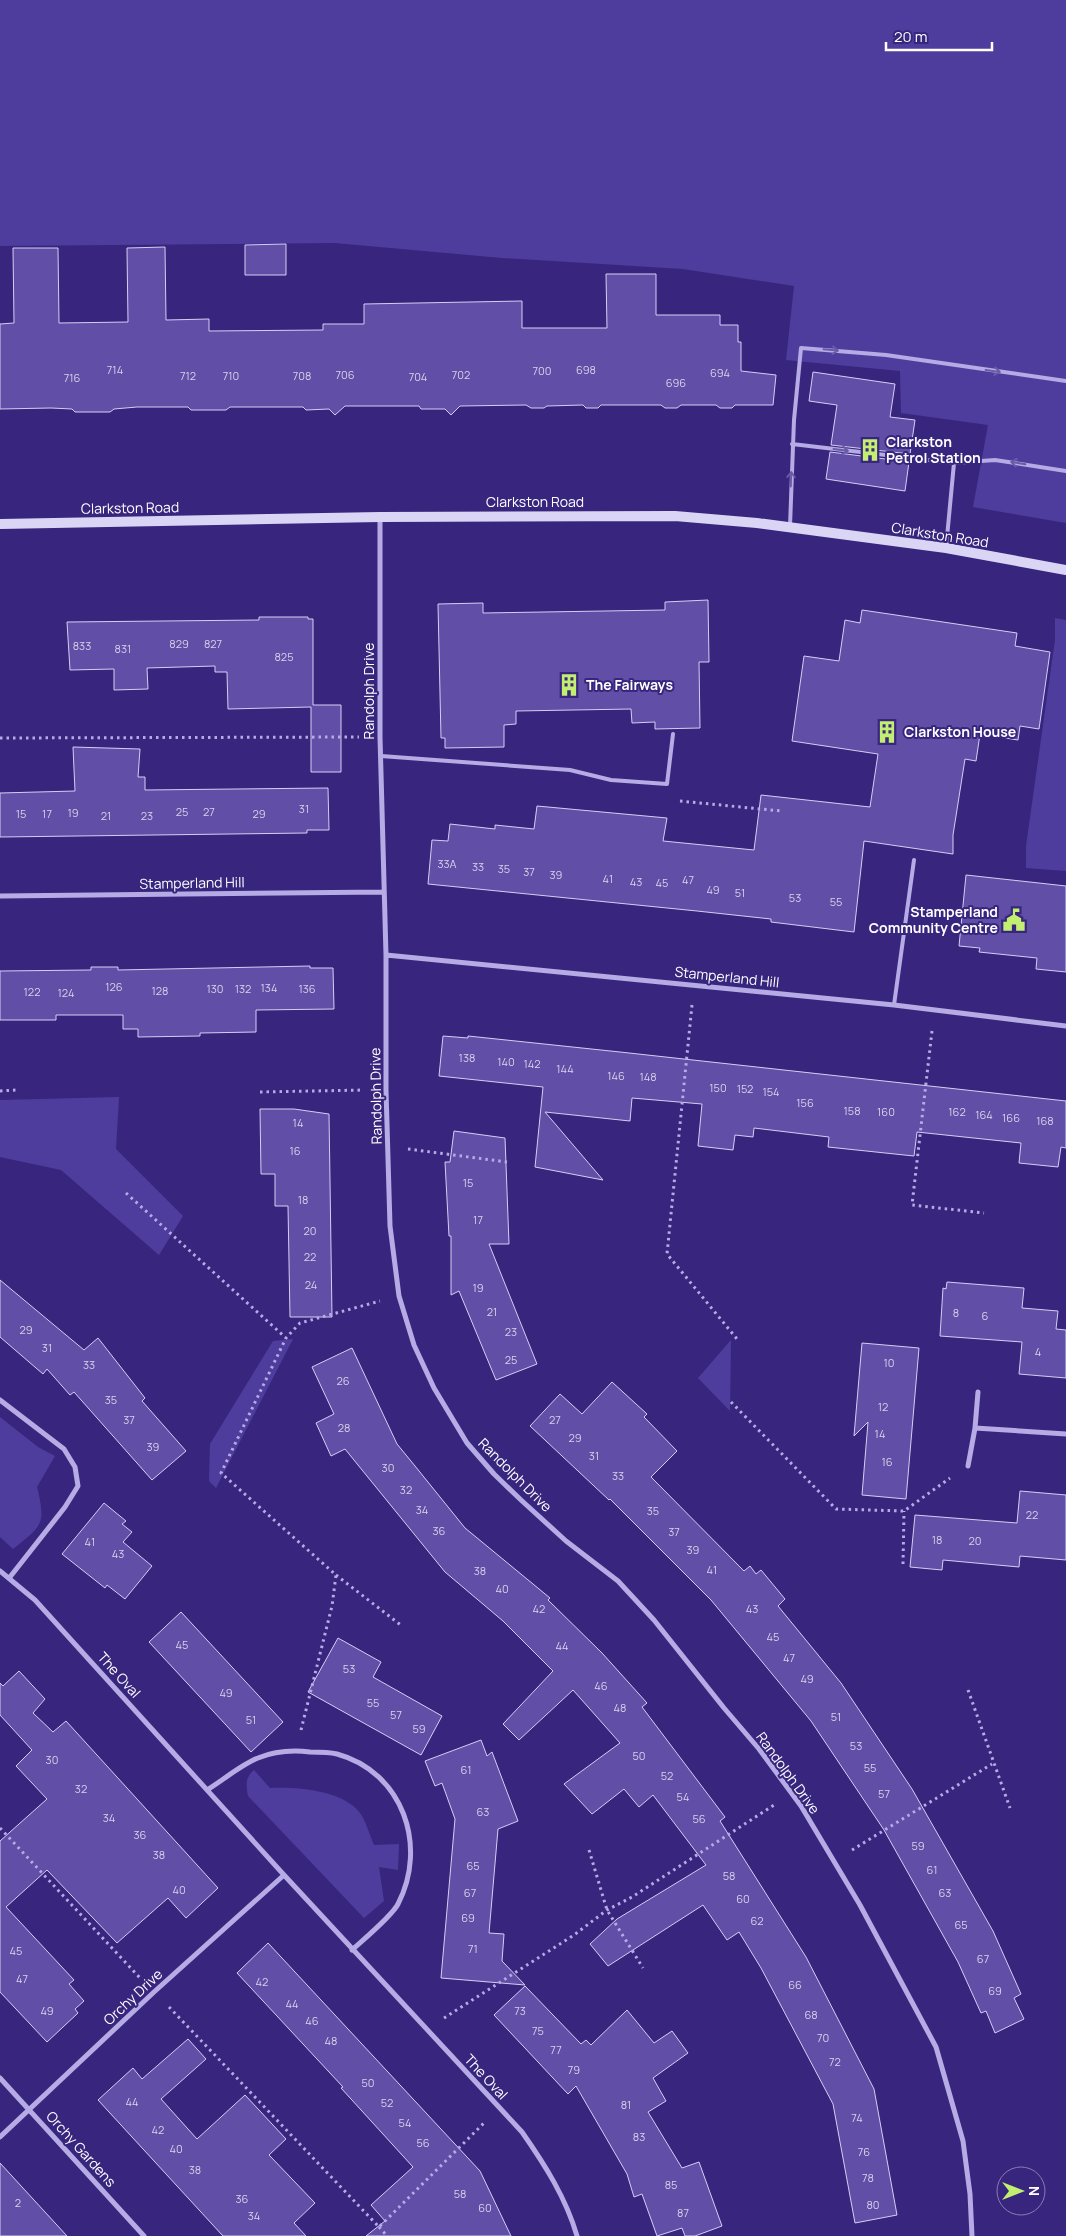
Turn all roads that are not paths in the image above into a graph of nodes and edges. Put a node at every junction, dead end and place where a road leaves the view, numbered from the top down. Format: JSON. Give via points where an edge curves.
{"nodes":[{"id":1,"x":1066,"y":381,"type":"edge"},
{"id":2,"x":792,"y":444,"type":"junction"},
{"id":3,"x":954,"y":463,"type":"junction"},
{"id":4,"x":1066,"y":471,"type":"edge"},
{"id":5,"x":380,"y":517,"type":"junction"},
{"id":6,"x":0,"y":524,"type":"edge"},
{"id":7,"x":790,"y":528,"type":"junction"},
{"id":8,"x":946,"y":548,"type":"junction"},
{"id":9,"x":1066,"y":570,"type":"edge"},
{"id":10,"x":673,"y":734,"type":"dead end"},
{"id":11,"x":381,"y":756,"type":"junction"},
{"id":12,"x":914,"y":860,"type":"dead end"},
{"id":13,"x":384,"y":892,"type":"junction"},
{"id":14,"x":0,"y":896,"type":"edge"},
{"id":15,"x":386,"y":955,"type":"junction"},
{"id":16,"x":894,"y":1005,"type":"junction"},
{"id":17,"x":1066,"y":1026,"type":"edge"},
{"id":18,"x":978,"y":1392,"type":"dead end"},
{"id":19,"x":0,"y":1400,"type":"edge"},
{"id":20,"x":975,"y":1428,"type":"junction"},
{"id":21,"x":1066,"y":1434,"type":"edge"},
{"id":22,"x":968,"y":1466,"type":"road end"},
{"id":23,"x":0,"y":1571,"type":"edge"},
{"id":24,"x":10,"y":1577,"type":"junction"},
{"id":25,"x":207,"y":1790,"type":"junction"},
{"id":26,"x":284,"y":1876,"type":"junction"},
{"id":27,"x":352,"y":1950,"type":"junction"},
{"id":28,"x":0,"y":2078,"type":"edge"},
{"id":29,"x":29,"y":2110,"type":"junction"},
{"id":30,"x":0,"y":2137,"type":"edge"},
{"id":31,"x":144,"y":2236,"type":"edge"},
{"id":32,"x":577,"y":2236,"type":"edge"},
{"id":33,"x":972,"y":2236,"type":"edge"}],
"edges":[{"from":2,"to":1,"type":"lane","one_way":true,"via":[[801,348],[886,355]]},
{"from":2,"to":3,"type":"lane","one_way":true},
{"from":7,"to":2,"type":"lane","one_way":true},
{"from":4,"to":3,"type":"lane","one_way":true,"via":[[995,460]]},
{"from":3,"to":8,"type":"lane"},
{"from":5,"to":6,"type":"main road","name":"Clarkston Road"},
{"from":5,"to":7,"type":"main road","name":"Clarkston Road","via":[[674,516]]},
{"from":5,"to":11,"type":"street","name":"Randolph Drive"},
{"from":7,"to":8,"type":"main road","name":"Clarkston Road"},
{"from":8,"to":9,"type":"main road","name":"Clarkston Road"},
{"from":10,"to":11,"type":"lane","via":[[667,784],[611,780],[570,770]]},
{"from":11,"to":13,"type":"street","name":"Randolph Drive"},
{"from":12,"to":16,"type":"lane"},
{"from":13,"to":14,"type":"street","name":"Stamperland Hill"},
{"from":13,"to":15,"type":"street","name":"Randolph Drive"},
{"from":15,"to":16,"type":"street","name":"Stamperland Hill"},
{"from":15,"to":33,"type":"street","name":"Randolph Drive","via":[[390,1226],[399,1296],[418,1354],[467,1443],[521,1500],[566,1541],[618,1581],[654,1620],[759,1749],[834,1861],[936,2047],[963,2141]]},
{"from":16,"to":17,"type":"street","name":"Stamperland Hill"},
{"from":18,"to":20,"type":"street"},
{"from":19,"to":24,"type":"street","via":[[64,1449],[75,1467],[78,1486]]},
{"from":20,"to":21,"type":"street"},
{"from":20,"to":22,"type":"street"},
{"from":23,"to":24,"type":"street","name":"The Oval"},
{"from":24,"to":25,"type":"street","name":"The Oval","via":[[101,1671]]},
{"from":25,"to":26,"type":"street","name":"The Oval"},
{"from":25,"to":27,"type":"street","via":[[257,1758],[296,1750],[336,1754],[354,1760],[387,1787],[403,1809],[412,1844],[409,1877],[398,1906]]},
{"from":26,"to":27,"type":"street","name":"The Oval"},
{"from":26,"to":29,"type":"street","name":"Orchy Drive"},
{"from":27,"to":32,"type":"street","name":"The Oval","via":[[522,2132],[549,2171],[573,2220]]},
{"from":28,"to":29,"type":"street","name":"Orchy Gardens"},
{"from":29,"to":30,"type":"street","name":"Orchy Drive"},
{"from":29,"to":31,"type":"street","name":"Orchy Gardens"}]}
